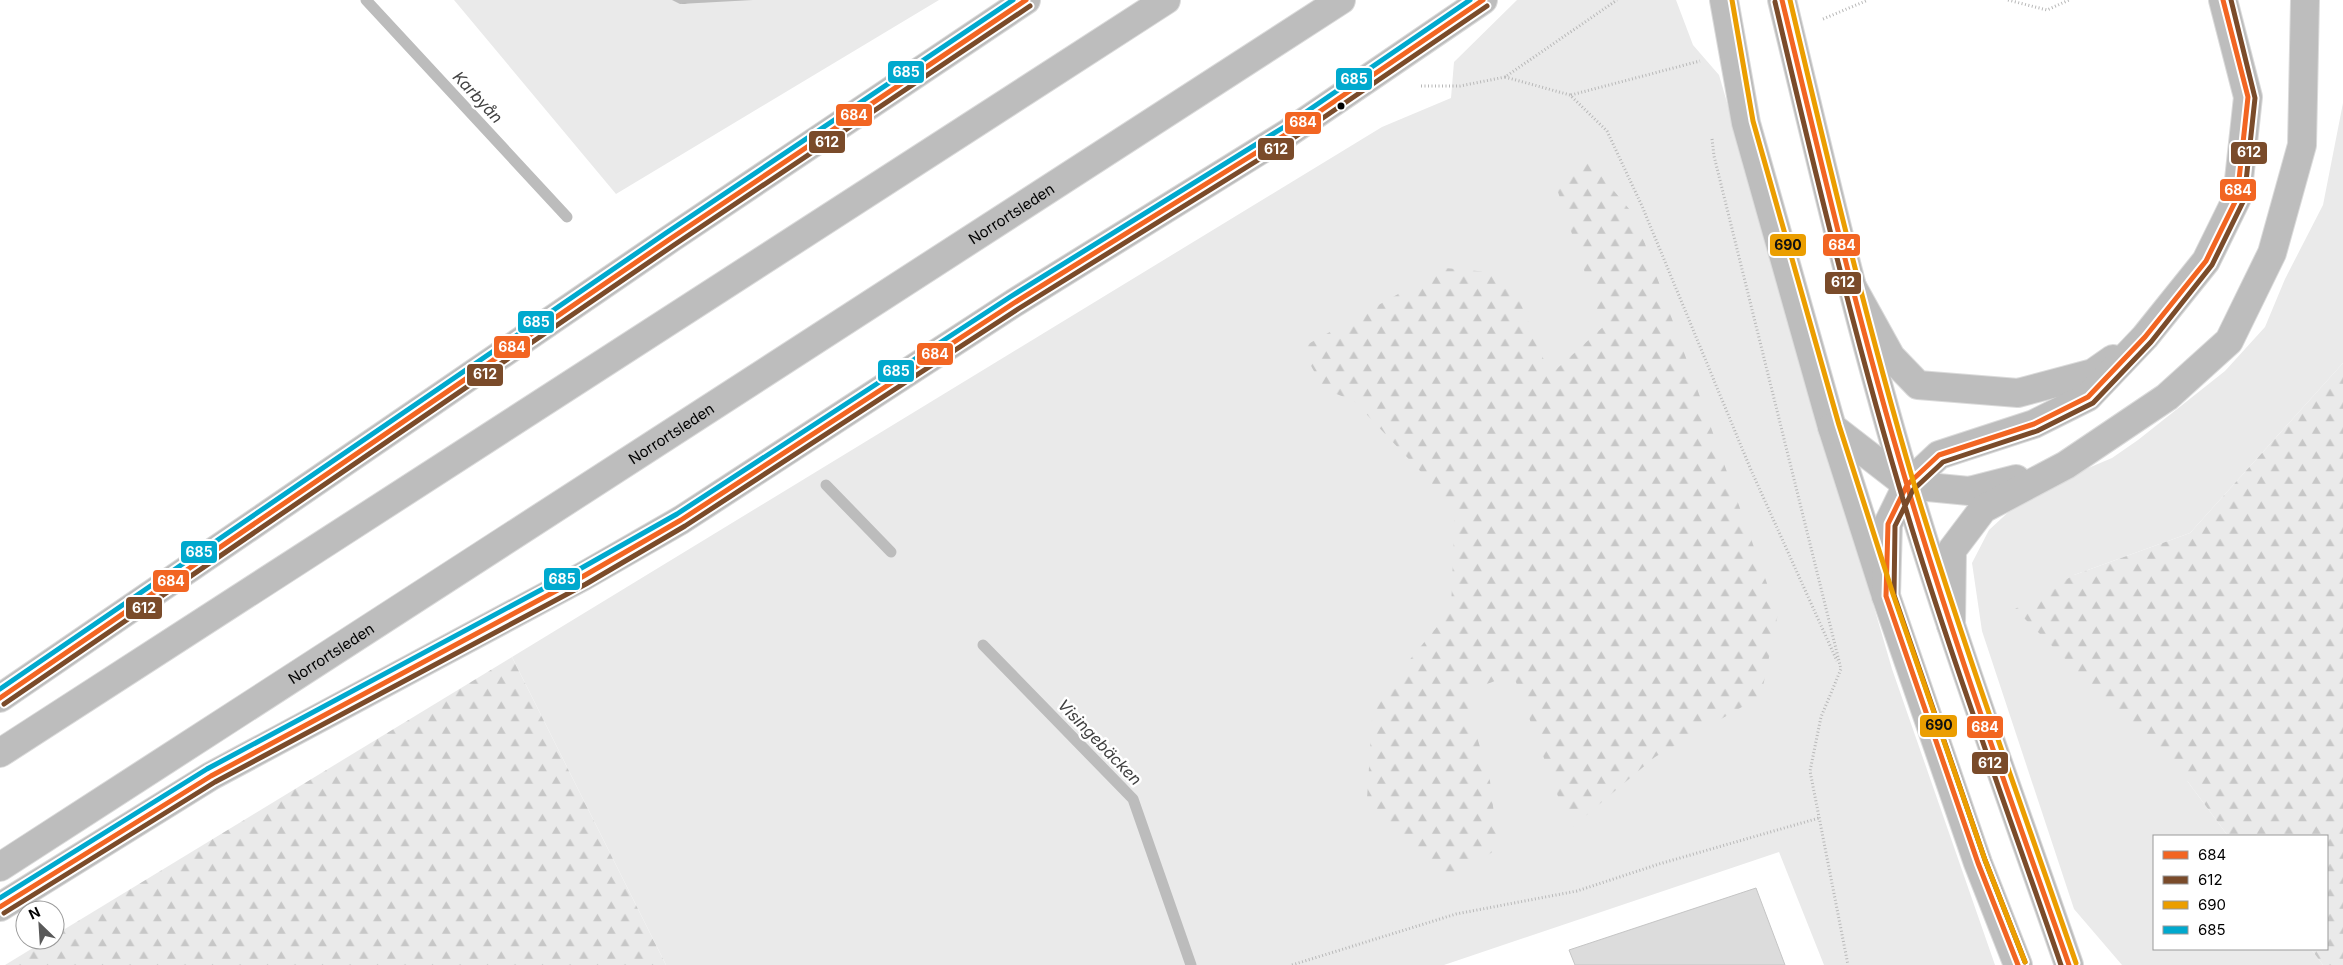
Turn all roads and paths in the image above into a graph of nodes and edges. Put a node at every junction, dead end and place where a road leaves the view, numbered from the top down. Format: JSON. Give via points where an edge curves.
{"nodes":[{"id":1,"x":1026,"y":0,"type":"edge"},
{"id":2,"x":1166,"y":0,"type":"edge"},
{"id":3,"x":1341,"y":0,"type":"edge"},
{"id":4,"x":1484,"y":0,"type":"edge"},
{"id":5,"x":1617,"y":0,"type":"edge"},
{"id":6,"x":1724,"y":0,"type":"edge"},
{"id":7,"x":1782,"y":0,"type":"edge"},
{"id":8,"x":1854,"y":0,"type":"edge"},
{"id":9,"x":1868,"y":0,"type":"edge"},
{"id":10,"x":2008,"y":0,"type":"edge"},
{"id":11,"x":2069,"y":0,"type":"edge"},
{"id":12,"x":2222,"y":0,"type":"edge"},
{"id":13,"x":2305,"y":0,"type":"edge"},
{"id":14,"x":1856,"y":6,"type":"junction"},
{"id":15,"x":1823,"y":28,"type":"dead end"},
{"id":16,"x":1705,"y":60,"type":"dead end"},
{"id":17,"x":1505,"y":77,"type":"junction"},
{"id":18,"x":1418,"y":86,"type":"dead end"},
{"id":19,"x":1570,"y":95,"type":"junction"},
{"id":20,"x":1712,"y":137,"type":"dead end"},
{"id":21,"x":1849,"y":281,"type":"junction"},
{"id":22,"x":2145,"y":337,"type":"junction"},
{"id":23,"x":1832,"y":427,"type":"junction"},
{"id":24,"x":2066,"y":466,"type":"junction"},
{"id":25,"x":1907,"y":485,"type":"junction"},
{"id":26,"x":1886,"y":596,"type":"junction"},
{"id":27,"x":1951,"y":625,"type":"junction"},
{"id":28,"x":1841,"y":669,"type":"junction"},
{"id":29,"x":0,"y":698,"type":"edge"},
{"id":30,"x":0,"y":753,"type":"edge"},
{"id":31,"x":1819,"y":818,"type":"junction"},
{"id":32,"x":0,"y":867,"type":"edge"},
{"id":33,"x":0,"y":907,"type":"edge"},
{"id":34,"x":1292,"y":965,"type":"edge"},
{"id":35,"x":1848,"y":965,"type":"edge"},
{"id":36,"x":2018,"y":965,"type":"edge"},
{"id":37,"x":2069,"y":965,"type":"edge"}],
"edges":[{"from":1,"to":29,"type":"main road","via":[[670,239]]},
{"from":2,"to":30,"type":"main road"},
{"from":3,"to":32,"type":"main road","name":"Norrortsleden"},
{"from":4,"to":33,"type":"main road","via":[[1288,133],[1014,303],[681,520],[582,578],[211,776]]},
{"from":5,"to":17,"type":"path"},
{"from":6,"to":23,"type":"main road","via":[[1746,123]]},
{"from":7,"to":21,"type":"main road"},
{"from":8,"to":14,"type":"path"},
{"from":9,"to":14,"type":"path"},
{"from":10,"to":11,"type":"path","via":[[2047,10]]},
{"from":12,"to":22,"type":"main road","via":[[2248,97],[2237,198],[2206,261]]},
{"from":13,"to":24,"type":"main road","via":[[2302,145],[2272,253],[2229,341],[2167,397]]},
{"from":14,"to":15,"type":"path","via":[[1822,20]]},
{"from":16,"to":19,"type":"path"},
{"from":17,"to":18,"type":"path","via":[[1460,86]]},
{"from":17,"to":19,"type":"path"},
{"from":19,"to":28,"type":"path","via":[[1607,131],[1642,206],[1751,470]]},
{"from":20,"to":28,"type":"path","via":[[1714,156]]},
{"from":21,"to":22,"type":"main road","via":[[1891,357],[1918,385],[2018,393],[2093,373]]},
{"from":21,"to":25,"type":"main road"},
{"from":22,"to":25,"type":"main road","via":[[2088,397],[2034,424],[1939,455]]},
{"from":23,"to":25,"type":"main road"},
{"from":23,"to":26,"type":"main road"},
{"from":24,"to":25,"type":"main road","via":[[1970,491]]},
{"from":24,"to":27,"type":"main road","via":[[1983,509],[1952,550]]},
{"from":25,"to":26,"type":"main road","via":[[1888,524]]},
{"from":25,"to":27,"type":"main road"},
{"from":26,"to":36,"type":"main road","via":[[1978,863]]},
{"from":27,"to":37,"type":"main road"},
{"from":28,"to":31,"type":"path","via":[[1821,717],[1810,771]]},
{"from":31,"to":34,"type":"path","via":[[1577,890],[1456,914]]},
{"from":31,"to":35,"type":"path"}]}
